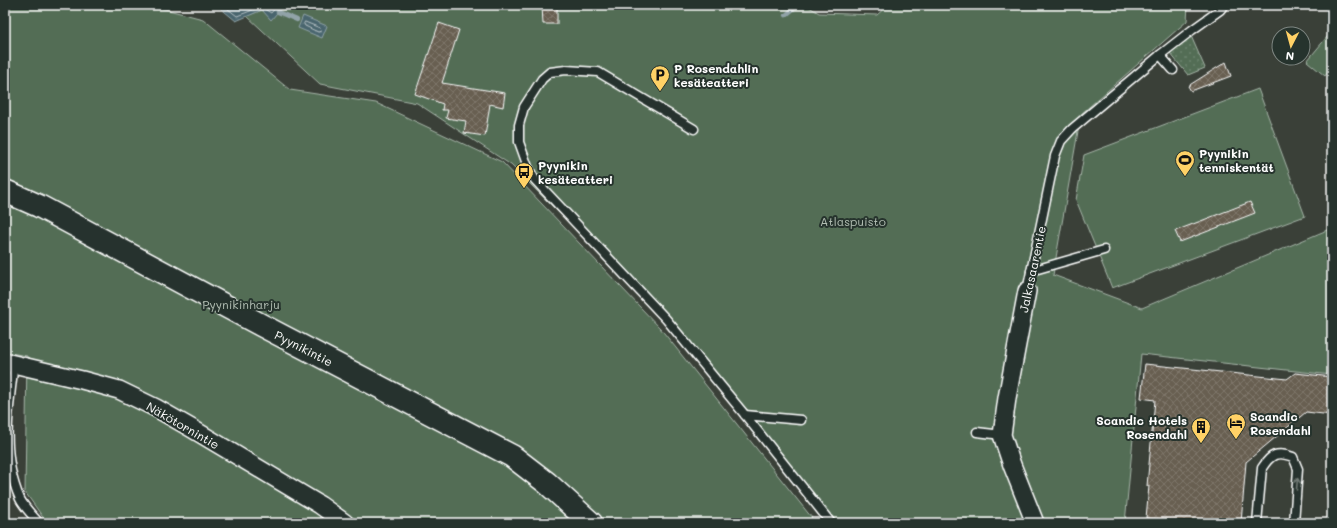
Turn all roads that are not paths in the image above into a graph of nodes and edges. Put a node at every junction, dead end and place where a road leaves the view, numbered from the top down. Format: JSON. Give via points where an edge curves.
{"nodes":[{"id":1,"x":1224,"y":5,"type":"edge"},
{"id":2,"x":1160,"y":55,"type":"junction"},
{"id":3,"x":1173,"y":70,"type":"dead end"},
{"id":4,"x":694,"y":129,"type":"dead end"},
{"id":5,"x":5,"y":191,"type":"edge"},
{"id":6,"x":1104,"y":250,"type":"dead end"},
{"id":7,"x":1031,"y":270,"type":"junction"},
{"id":8,"x":1027,"y":291,"type":"joint"},
{"id":9,"x":10,"y":363,"type":"edge"},
{"id":10,"x":745,"y":415,"type":"junction"},
{"id":11,"x":801,"y":420,"type":"dead end"},
{"id":12,"x":977,"y":432,"type":"dead end"},
{"id":13,"x":1002,"y":435,"type":"junction"},
{"id":14,"x":39,"y":523,"type":"edge"},
{"id":15,"x":345,"y":523,"type":"edge"},
{"id":16,"x":591,"y":523,"type":"edge"},
{"id":17,"x":831,"y":523,"type":"edge"},
{"id":18,"x":1035,"y":523,"type":"edge"},
{"id":19,"x":1257,"y":523,"type":"edge"},
{"id":20,"x":1294,"y":523,"type":"edge"}],
"edges":[{"from":1,"to":2,"type":"lane","name":"Jalkasaarentie"},
{"from":2,"to":3,"type":"lane"},
{"from":2,"to":7,"type":"lane","name":"Jalkasaarentie","via":[[1072,128],[1061,141],[1055,156]]},
{"from":4,"to":10,"type":"lane","via":[[598,72],[566,70],[550,72],[542,79],[524,106],[519,125],[519,142],[535,180],[666,320]]},
{"from":5,"to":16,"type":"street","name":"Pyynikintie","via":[[39,206],[512,456],[547,483]]},
{"from":6,"to":7,"type":"lane"},
{"from":7,"to":8,"type":"lane","name":"Jalkasaarentie"},
{"from":8,"to":13,"type":"street","name":"Jalkasaarentie"},
{"from":9,"to":14,"type":"lane","via":[[7,442],[12,472],[21,500]]},
{"from":9,"to":15,"type":"street","name":"Näkötornintie","via":[[119,390],[156,408],[320,505]]},
{"from":10,"to":11,"type":"lane"},
{"from":10,"to":17,"type":"lane"},
{"from":12,"to":13,"type":"lane"},
{"from":13,"to":18,"type":"street","name":"Jalkasaarentie"},
{"from":20,"to":19,"type":"lane","one_way":true,"via":[[1298,470],[1293,457],[1283,454],[1276,454],[1266,461],[1262,468]]}]}
